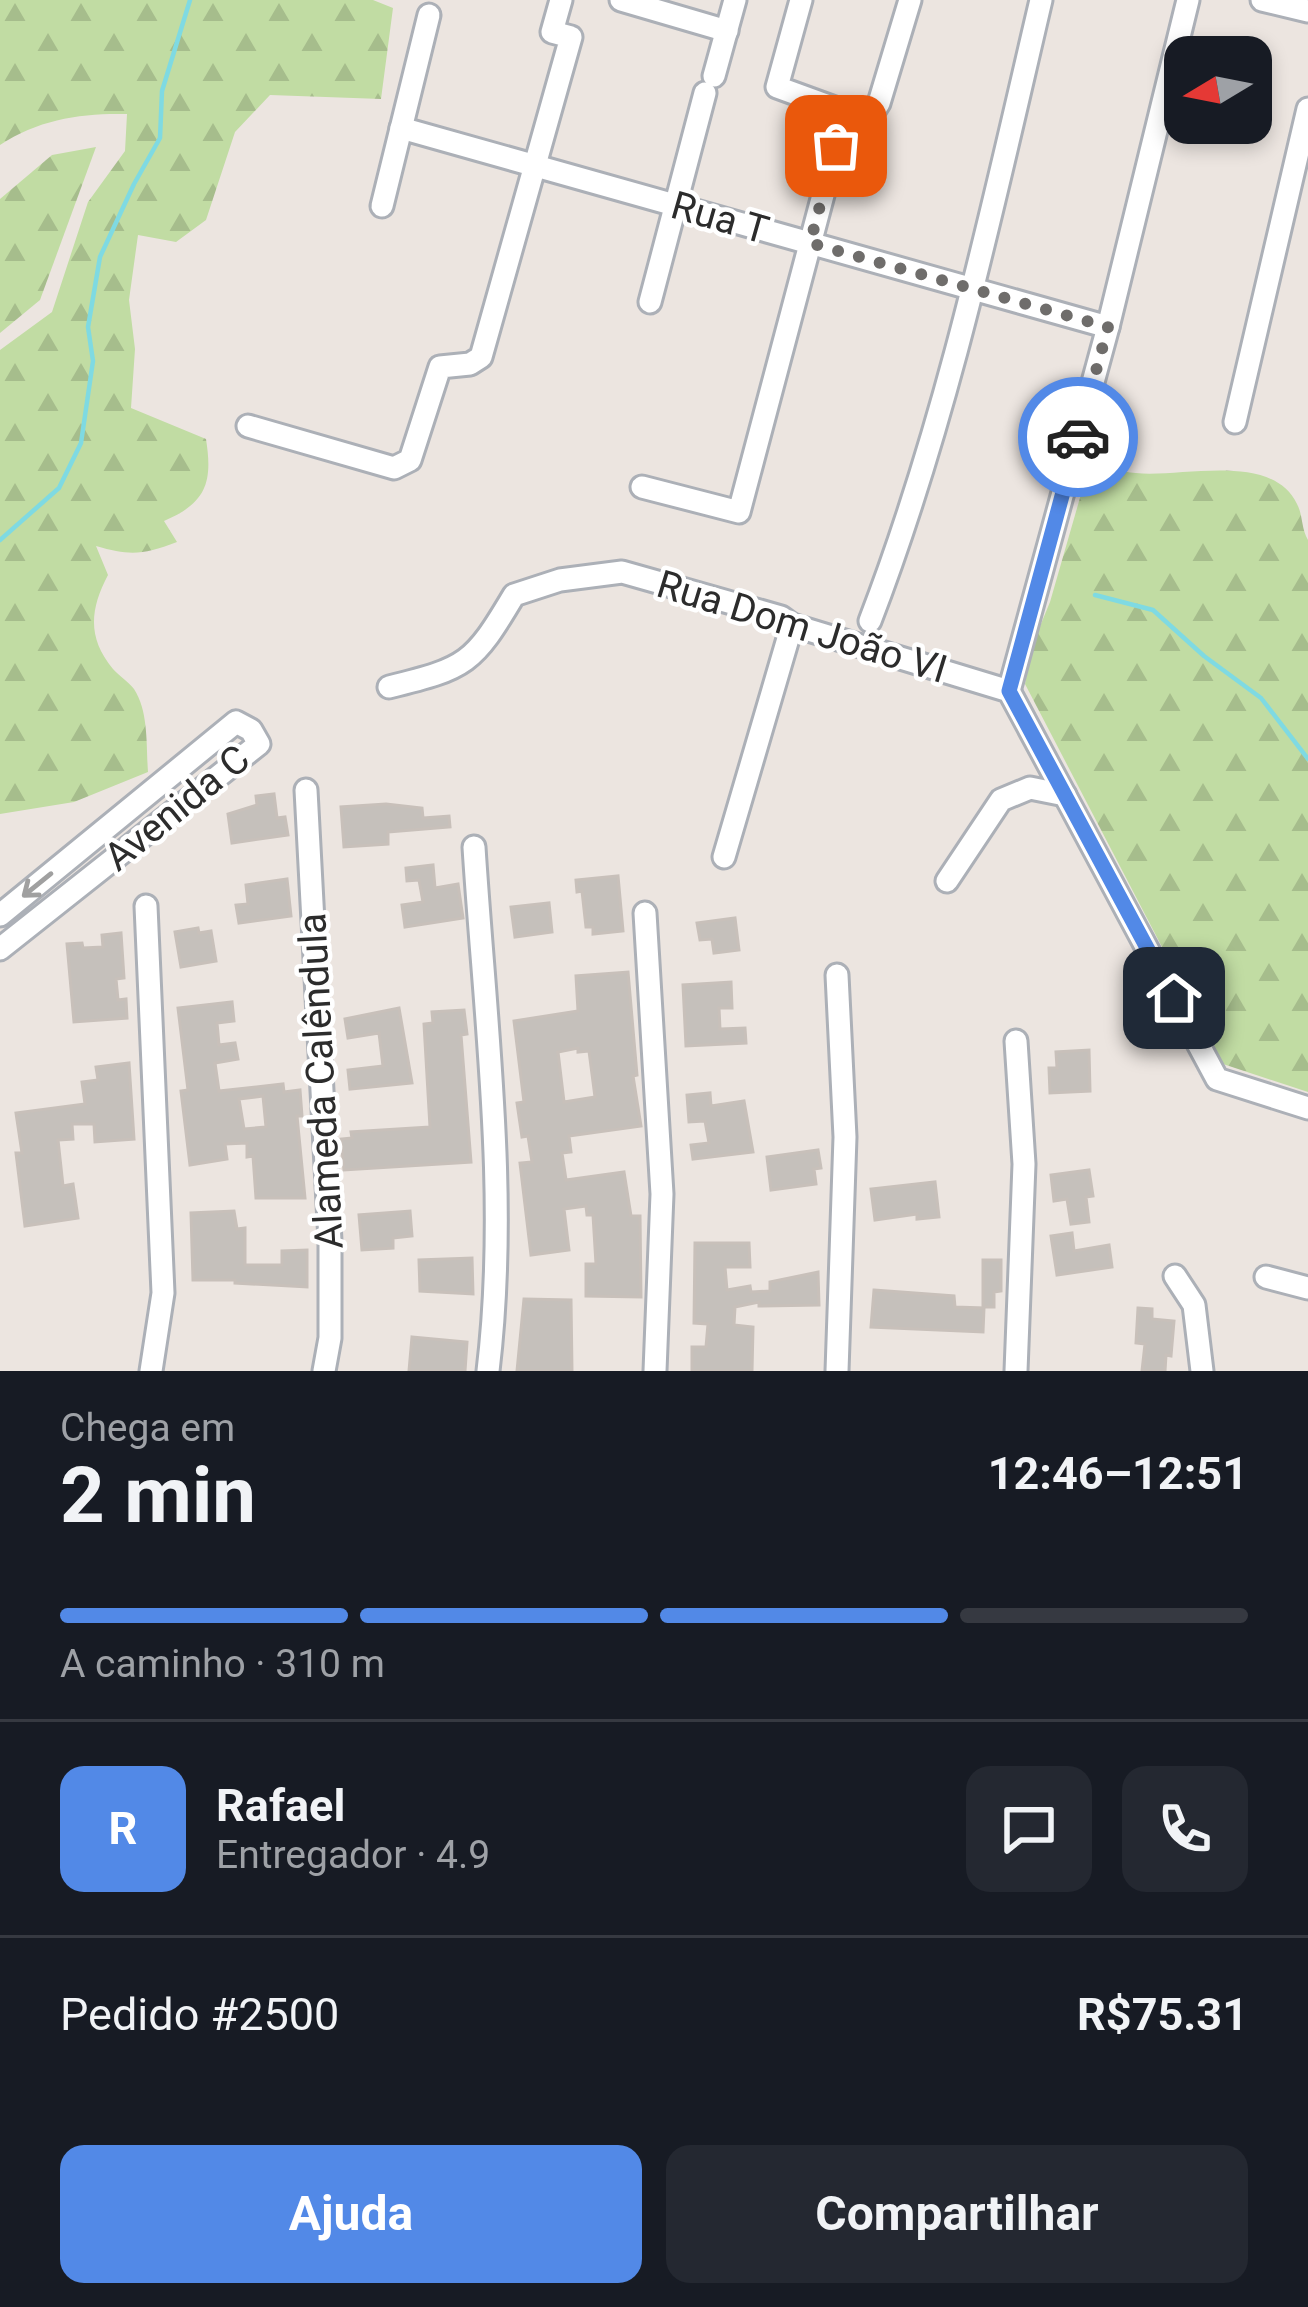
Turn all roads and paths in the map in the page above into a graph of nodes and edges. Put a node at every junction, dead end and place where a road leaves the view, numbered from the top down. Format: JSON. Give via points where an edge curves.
{"nodes":[{"id":1,"x":561,"y":0,"type":"edge"},
{"id":2,"x":621,"y":0,"type":"edge"},
{"id":3,"x":736,"y":0,"type":"edge"},
{"id":4,"x":801,"y":0,"type":"edge"},
{"id":5,"x":910,"y":0,"type":"edge"},
{"id":6,"x":1041,"y":0,"type":"edge"},
{"id":7,"x":1188,"y":0,"type":"edge"},
{"id":8,"x":1262,"y":0,"type":"edge"},
{"id":9,"x":1308,"y":11,"type":"edge"},
{"id":10,"x":429,"y":15,"type":"dead end"},
{"id":11,"x":727,"y":31,"type":"junction"},
{"id":12,"x":1308,"y":109,"type":"edge"},
{"id":13,"x":401,"y":128,"type":"junction"},
{"id":14,"x":836,"y":146,"type":"dead end"},
{"id":15,"x":534,"y":166,"type":"junction"},
{"id":16,"x":676,"y":205,"type":"junction"},
{"id":17,"x":382,"y":206,"type":"dead end"},
{"id":18,"x":810,"y":243,"type":"junction"},
{"id":19,"x":974,"y":289,"type":"junction"},
{"id":20,"x":650,"y":302,"type":"dead end"},
{"id":21,"x":1108,"y":327,"type":"junction"},
{"id":22,"x":1235,"y":422,"type":"dead end"},
{"id":23,"x":248,"y":426,"type":"dead end"},
{"id":24,"x":641,"y":487,"type":"dead end"},
{"id":25,"x":786,"y":621,"type":"junction"},
{"id":26,"x":870,"y":621,"type":"dead end"},
{"id":27,"x":389,"y":687,"type":"dead end"},
{"id":28,"x":1009,"y":691,"type":"junction"},
{"id":29,"x":306,"y":790,"type":"dead end"},
{"id":30,"x":1065,"y":795,"type":"junction"},
{"id":31,"x":474,"y":847,"type":"dead end"},
{"id":32,"x":724,"y":857,"type":"dead end"},
{"id":33,"x":946,"y":881,"type":"dead end"},
{"id":34,"x":146,"y":906,"type":"dead end"},
{"id":35,"x":645,"y":913,"type":"dead end"},
{"id":36,"x":0,"y":915,"type":"edge"},
{"id":37,"x":0,"y":949,"type":"edge"},
{"id":38,"x":836,"y":975,"type":"dead end"},
{"id":39,"x":1016,"y":1041,"type":"dead end"},
{"id":40,"x":1308,"y":1108,"type":"edge"},
{"id":41,"x":1175,"y":1276,"type":"dead end"},
{"id":42,"x":1266,"y":1277,"type":"dead end"},
{"id":43,"x":1308,"y":1288,"type":"edge"},
{"id":44,"x":151,"y":1371,"type":"edge"},
{"id":45,"x":324,"y":1371,"type":"edge"},
{"id":46,"x":488,"y":1371,"type":"edge"},
{"id":47,"x":655,"y":1371,"type":"edge"},
{"id":48,"x":837,"y":1371,"type":"edge"},
{"id":49,"x":1016,"y":1371,"type":"edge"},
{"id":50,"x":1202,"y":1371,"type":"edge"}],
"edges":[{"from":1,"to":15,"type":"street","via":[[552,32],[571,37]]},
{"from":2,"to":11,"type":"street"},
{"from":3,"to":11,"type":"street"},
{"from":4,"to":5,"type":"street","via":[[778,87],[855,118],[877,107]]},
{"from":6,"to":19,"type":"street"},
{"from":7,"to":21,"type":"street"},
{"from":8,"to":9,"type":"street"},
{"from":10,"to":13,"type":"street"},
{"from":11,"to":16,"type":"street"},
{"from":12,"to":22,"type":"street"},
{"from":13,"to":15,"type":"street","name":"Rua T"},
{"from":13,"to":17,"type":"street"},
{"from":14,"to":18,"type":"street"},
{"from":15,"to":16,"type":"street","name":"Rua T"},
{"from":15,"to":23,"type":"street","via":[[476,362],[440,367],[404,466]]},
{"from":16,"to":18,"type":"street","name":"Rua T"},
{"from":16,"to":20,"type":"street"},
{"from":18,"to":19,"type":"street","name":"Rua T"},
{"from":18,"to":24,"type":"street","via":[[739,512]]},
{"from":19,"to":21,"type":"street","name":"Rua T"},
{"from":19,"to":26,"type":"street"},
{"from":21,"to":28,"type":"street"},
{"from":25,"to":27,"type":"street","name":"Rua Dom João VI","via":[[622,572],[560,580],[514,595],[482,650],[451,672]]},
{"from":25,"to":28,"type":"street","name":"Rua Dom João VI"},
{"from":25,"to":32,"type":"street"},
{"from":28,"to":30,"type":"street"},
{"from":29,"to":45,"type":"street","name":"Alameda Calêndula","via":[[330,1241]]},
{"from":30,"to":33,"type":"street","via":[[1030,788],[1001,800]]},
{"from":30,"to":40,"type":"street","via":[[1217,1079]]},
{"from":31,"to":46,"type":"street","via":[[498,1213]]},
{"from":34,"to":44,"type":"street","via":[[163,1293]]},
{"from":35,"to":47,"type":"street","via":[[662,1194]]},
{"from":37,"to":36,"type":"street","name":"Avenida C","one_way":true,"via":[[260,744],[256,736],[236,722]]},
{"from":38,"to":48,"type":"street","via":[[845,1137]]},
{"from":39,"to":49,"type":"street","via":[[1024,1164]]},
{"from":41,"to":50,"type":"street","via":[[1194,1305]]},
{"from":42,"to":43,"type":"street"}]}
